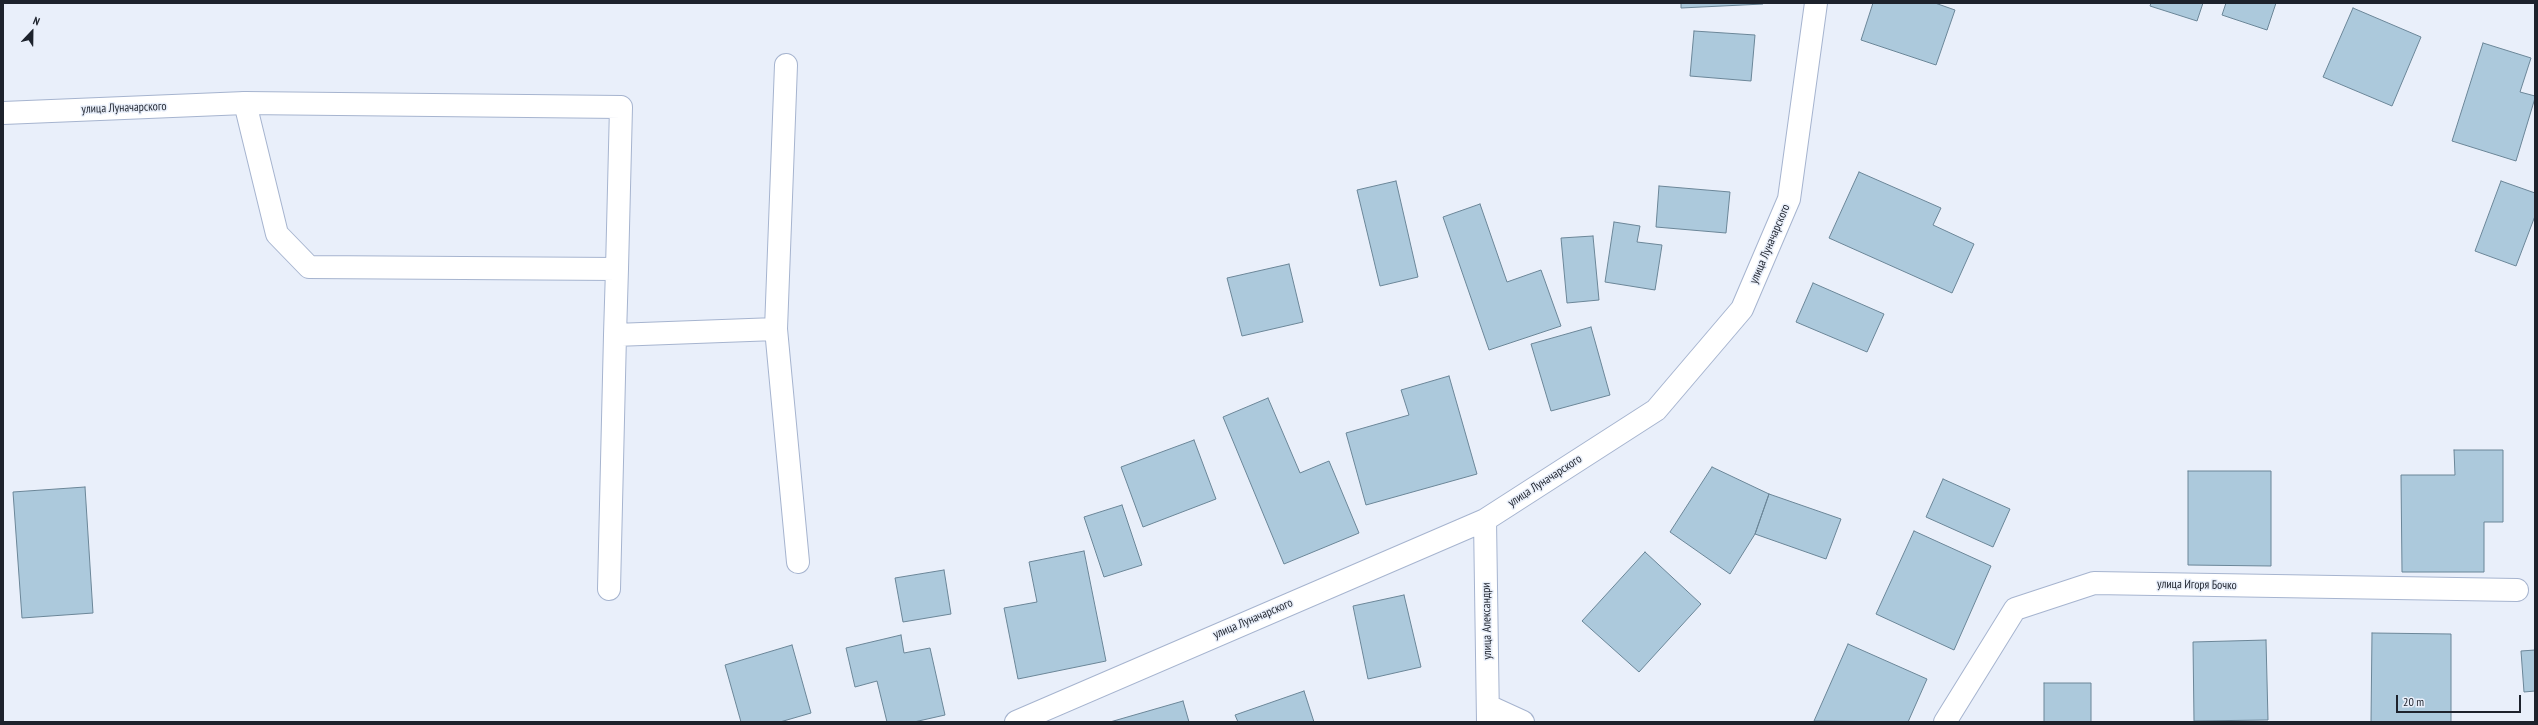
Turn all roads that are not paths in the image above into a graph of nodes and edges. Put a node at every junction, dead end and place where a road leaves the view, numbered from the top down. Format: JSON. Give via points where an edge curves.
{"nodes":[{"id":1,"x":1816,"y":3,"type":"edge"},
{"id":2,"x":786,"y":65,"type":"dead end"},
{"id":3,"x":245,"y":103,"type":"junction"},
{"id":4,"x":3,"y":113,"type":"edge"},
{"id":5,"x":617,"y":269,"type":"junction"},
{"id":6,"x":776,"y":329,"type":"junction"},
{"id":7,"x":615,"y":335,"type":"junction"},
{"id":8,"x":1485,"y":520,"type":"junction"},
{"id":9,"x":798,"y":562,"type":"dead end"},
{"id":10,"x":609,"y":589,"type":"dead end"},
{"id":11,"x":2517,"y":590,"type":"dead end"},
{"id":12,"x":1488,"y":714,"type":"edge"},
{"id":13,"x":1016,"y":722,"type":"edge"},
{"id":14,"x":1523,"y":722,"type":"edge"},
{"id":15,"x":1945,"y":722,"type":"edge"}],
"edges":[{"from":1,"to":8,"type":"street","name":"улица Луначарского","via":[[1788,199],[1742,310],[1656,410]]},
{"from":2,"to":6,"type":"street"},
{"from":3,"to":4,"type":"street","name":"улица Луначарского"},
{"from":3,"to":5,"type":"street","via":[[277,234],[308,267]]},
{"from":3,"to":5,"type":"street","name":"улица Луначарского","via":[[621,107]]},
{"from":5,"to":7,"type":"street"},
{"from":6,"to":7,"type":"street"},
{"from":6,"to":9,"type":"street"},
{"from":7,"to":10,"type":"street"},
{"from":8,"to":12,"type":"street","name":"улица Александри"},
{"from":8,"to":13,"type":"street","name":"улица Луначарского"},
{"from":11,"to":15,"type":"street","name":"улица Игоря Бочко","via":[[2094,583],[2015,608]]},
{"from":12,"to":14,"type":"street"}]}
